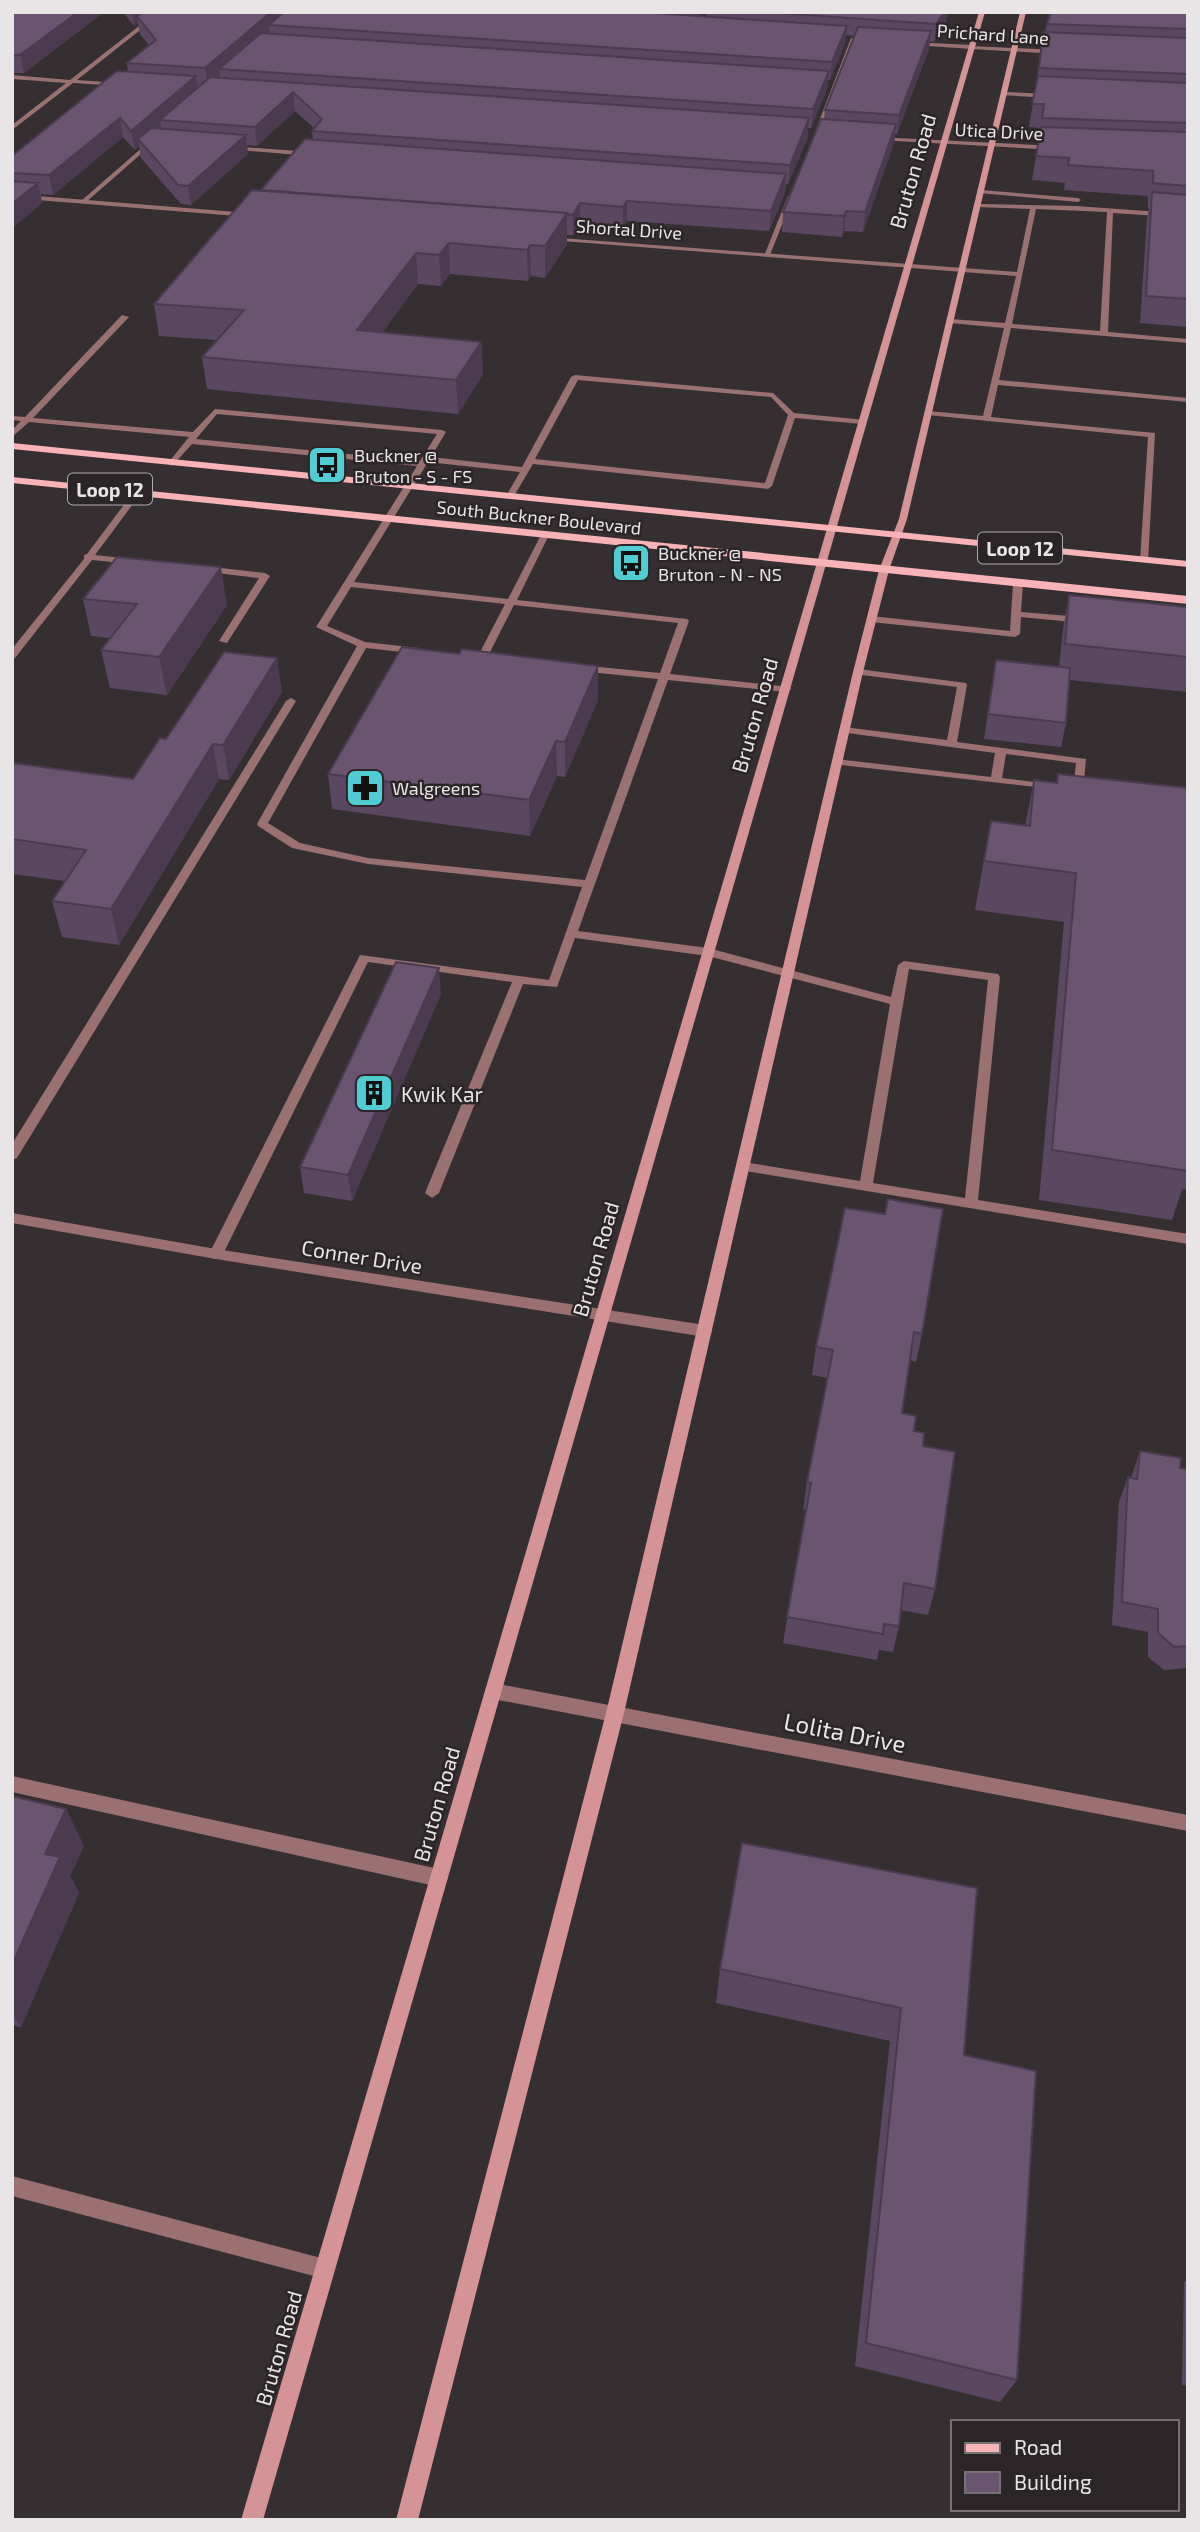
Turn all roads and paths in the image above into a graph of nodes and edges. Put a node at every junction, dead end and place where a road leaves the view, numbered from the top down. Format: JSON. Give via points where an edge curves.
{"nodes":[{"id":1,"x":161,"y":12,"type":"edge"},
{"id":2,"x":982,"y":12,"type":"edge"},
{"id":3,"x":1023,"y":12,"type":"edge"},
{"id":4,"x":840,"y":38,"type":"edge"},
{"id":5,"x":853,"y":39,"type":"junction"},
{"id":6,"x":866,"y":40,"type":"edge"},
{"id":7,"x":903,"y":42,"type":"edge"},
{"id":8,"x":972,"y":47,"type":"junction"},
{"id":9,"x":1014,"y":50,"type":"junction"},
{"id":10,"x":1059,"y":52,"type":"edge"},
{"id":11,"x":12,"y":77,"type":"edge"},
{"id":12,"x":74,"y":82,"type":"junction"},
{"id":13,"x":820,"y":84,"type":"edge"},
{"id":14,"x":128,"y":85,"type":"edge"},
{"id":15,"x":834,"y":85,"type":"junction"},
{"id":16,"x":1004,"y":94,"type":"junction"},
{"id":17,"x":1057,"y":96,"type":"edge"},
{"id":18,"x":12,"y":128,"type":"edge"},
{"id":19,"x":802,"y":133,"type":"edge"},
{"id":20,"x":160,"y":134,"type":"edge"},
{"id":21,"x":816,"y":134,"type":"junction"},
{"id":22,"x":829,"y":134,"type":"edge"},
{"id":23,"x":867,"y":137,"type":"edge"},
{"id":24,"x":151,"y":142,"type":"junction"},
{"id":25,"x":944,"y":142,"type":"junction"},
{"id":26,"x":164,"y":143,"type":"edge"},
{"id":27,"x":811,"y":145,"type":"edge"},
{"id":28,"x":992,"y":145,"type":"junction"},
{"id":29,"x":219,"y":147,"type":"edge"},
{"id":30,"x":1062,"y":148,"type":"edge"},
{"id":31,"x":315,"y":154,"type":"edge"},
{"id":32,"x":780,"y":188,"type":"edge"},
{"id":33,"x":981,"y":192,"type":"junction"},
{"id":34,"x":12,"y":196,"type":"edge"},
{"id":35,"x":83,"y":202,"type":"junction"},
{"id":36,"x":978,"y":206,"type":"junction"},
{"id":37,"x":1188,"y":208,"type":"edge"},
{"id":38,"x":1033,"y":209,"type":"junction"},
{"id":39,"x":1110,"y":210,"type":"junction"},
{"id":40,"x":264,"y":216,"type":"edge"},
{"id":41,"x":1188,"y":216,"type":"edge"},
{"id":42,"x":543,"y":238,"type":"edge"},
{"id":43,"x":766,"y":255,"type":"junction"},
{"id":44,"x":908,"y":266,"type":"junction"},
{"id":45,"x":963,"y":270,"type":"junction"},
{"id":46,"x":1020,"y":275,"type":"junction"},
{"id":47,"x":125,"y":317,"type":"dead end"},
{"id":48,"x":950,"y":321,"type":"junction"},
{"id":49,"x":1008,"y":326,"type":"junction"},
{"id":50,"x":1104,"y":334,"type":"junction"},
{"id":51,"x":1188,"y":341,"type":"edge"},
{"id":52,"x":995,"y":382,"type":"junction"},
{"id":53,"x":1188,"y":400,"type":"edge"},
{"id":54,"x":928,"y":413,"type":"junction"},
{"id":55,"x":792,"y":415,"type":"junction"},
{"id":56,"x":12,"y":418,"type":"edge"},
{"id":57,"x":27,"y":419,"type":"junction"},
{"id":58,"x":986,"y":419,"type":"junction"},
{"id":59,"x":862,"y":422,"type":"junction"},
{"id":60,"x":12,"y":435,"type":"edge"},
{"id":61,"x":192,"y":438,"type":"junction"},
{"id":62,"x":12,"y":446,"type":"edge"},
{"id":63,"x":425,"y":462,"type":"junction"},
{"id":64,"x":172,"y":463,"type":"junction"},
{"id":65,"x":527,"y":466,"type":"junction"},
{"id":66,"x":12,"y":480,"type":"edge"},
{"id":67,"x":408,"y":488,"type":"junction"},
{"id":68,"x":138,"y":492,"type":"junction"},
{"id":69,"x":510,"y":496,"type":"junction"},
{"id":70,"x":388,"y":520,"type":"junction"},
{"id":71,"x":831,"y":530,"type":"junction"},
{"id":72,"x":545,"y":535,"type":"junction"},
{"id":73,"x":895,"y":536,"type":"junction"},
{"id":74,"x":87,"y":557,"type":"junction"},
{"id":75,"x":1145,"y":560,"type":"junction"},
{"id":76,"x":142,"y":563,"type":"edge"},
{"id":77,"x":821,"y":564,"type":"junction"},
{"id":78,"x":1188,"y":564,"type":"edge"},
{"id":79,"x":197,"y":569,"type":"edge"},
{"id":80,"x":884,"y":570,"type":"junction"},
{"id":81,"x":348,"y":584,"type":"junction"},
{"id":82,"x":1018,"y":584,"type":"junction"},
{"id":83,"x":1188,"y":600,"type":"edge"},
{"id":84,"x":511,"y":602,"type":"junction"},
{"id":85,"x":1016,"y":614,"type":"junction"},
{"id":86,"x":871,"y":619,"type":"junction"},
{"id":87,"x":1093,"y":621,"type":"edge"},
{"id":88,"x":224,"y":641,"type":"dead end"},
{"id":89,"x":363,"y":645,"type":"junction"},
{"id":90,"x":429,"y":652,"type":"edge"},
{"id":91,"x":12,"y":656,"type":"edge"},
{"id":92,"x":469,"y":657,"type":"edge"},
{"id":93,"x":482,"y":658,"type":"junction"},
{"id":94,"x":495,"y":659,"type":"edge"},
{"id":95,"x":573,"y":667,"type":"edge"},
{"id":96,"x":858,"y":672,"type":"junction"},
{"id":97,"x":664,"y":676,"type":"junction"},
{"id":98,"x":786,"y":689,"type":"junction"},
{"id":99,"x":291,"y":701,"type":"dead end"},
{"id":100,"x":844,"y":730,"type":"junction"},
{"id":101,"x":951,"y":745,"type":"junction"},
{"id":102,"x":1001,"y":751,"type":"junction"},
{"id":103,"x":836,"y":762,"type":"junction"},
{"id":104,"x":996,"y":781,"type":"junction"},
{"id":105,"x":1078,"y":790,"type":"junction"},
{"id":106,"x":1091,"y":792,"type":"edge"},
{"id":107,"x":589,"y":884,"type":"junction"},
{"id":108,"x":571,"y":934,"type":"junction"},
{"id":109,"x":708,"y":952,"type":"junction"},
{"id":110,"x":786,"y":970,"type":"junction"},
{"id":111,"x":519,"y":979,"type":"junction"},
{"id":112,"x":896,"y":1002,"type":"junction"},
{"id":113,"x":12,"y":1155,"type":"edge"},
{"id":114,"x":744,"y":1167,"type":"junction"},
{"id":115,"x":866,"y":1188,"type":"junction"},
{"id":116,"x":432,"y":1193,"type":"dead end"},
{"id":117,"x":971,"y":1204,"type":"junction"},
{"id":118,"x":12,"y":1218,"type":"edge"},
{"id":119,"x":1188,"y":1238,"type":"edge"},
{"id":120,"x":216,"y":1254,"type":"junction"},
{"id":121,"x":602,"y":1315,"type":"junction"},
{"id":122,"x":705,"y":1331,"type":"junction"},
{"id":123,"x":493,"y":1691,"type":"junction"},
{"id":124,"x":615,"y":1713,"type":"junction"},
{"id":125,"x":12,"y":1784,"type":"edge"},
{"id":126,"x":1188,"y":1823,"type":"edge"},
{"id":127,"x":439,"y":1878,"type":"junction"},
{"id":128,"x":12,"y":2186,"type":"edge"},
{"id":129,"x":325,"y":2269,"type":"junction"},
{"id":130,"x":252,"y":2520,"type":"edge"},
{"id":131,"x":407,"y":2520,"type":"edge"}],
"edges":[{"from":1,"to":12,"type":"street"},
{"from":2,"to":8,"type":"main road","name":"Bruton Road"},
{"from":3,"to":9,"type":"main road"},
{"from":4,"to":5,"type":"street"},
{"from":5,"to":6,"type":"street"},
{"from":5,"to":15,"type":"street"},
{"from":7,"to":8,"type":"street","name":"Prichard Lane"},
{"from":8,"to":9,"type":"street","name":"Prichard Lane"},
{"from":8,"to":25,"type":"main road","name":"Bruton Road"},
{"from":9,"to":10,"type":"street","name":"Prichard Lane"},
{"from":9,"to":16,"type":"main road"},
{"from":11,"to":12,"type":"street"},
{"from":12,"to":14,"type":"street"},
{"from":12,"to":18,"type":"street"},
{"from":13,"to":15,"type":"street"},
{"from":15,"to":21,"type":"street"},
{"from":16,"to":17,"type":"street"},
{"from":16,"to":28,"type":"main road"},
{"from":19,"to":21,"type":"street"},
{"from":20,"to":24,"type":"street"},
{"from":21,"to":22,"type":"street"},
{"from":21,"to":27,"type":"street"},
{"from":23,"to":25,"type":"street","name":"Utica Drive"},
{"from":24,"to":26,"type":"street"},
{"from":24,"to":35,"type":"street"},
{"from":25,"to":28,"type":"street","name":"Utica Drive"},
{"from":25,"to":44,"type":"main road","name":"Bruton Road"},
{"from":28,"to":30,"type":"street","name":"Utica Drive"},
{"from":28,"to":33,"type":"main road"},
{"from":29,"to":31,"type":"street"},
{"from":32,"to":43,"type":"street","via":[[793,189]]},
{"from":33,"to":36,"type":"main road"},
{"from":33,"to":37,"type":"street"},
{"from":34,"to":35,"type":"street"},
{"from":35,"to":40,"type":"street"},
{"from":36,"to":38,"type":"street"},
{"from":36,"to":45,"type":"main road"},
{"from":38,"to":39,"type":"street"},
{"from":38,"to":46,"type":"street"},
{"from":39,"to":41,"type":"street"},
{"from":39,"to":50,"type":"street"},
{"from":42,"to":43,"type":"street","name":"Shortal Drive"},
{"from":43,"to":44,"type":"street","name":"Shortal Drive"},
{"from":44,"to":45,"type":"street","name":"Shortal Drive"},
{"from":44,"to":59,"type":"main road","name":"Bruton Road"},
{"from":45,"to":46,"type":"street","name":"Shortal Drive"},
{"from":45,"to":48,"type":"main road"},
{"from":46,"to":49,"type":"street"},
{"from":47,"to":57,"type":"street"},
{"from":48,"to":49,"type":"street"},
{"from":48,"to":54,"type":"main road"},
{"from":49,"to":50,"type":"street"},
{"from":49,"to":52,"type":"street"},
{"from":50,"to":51,"type":"street"},
{"from":52,"to":53,"type":"street"},
{"from":52,"to":58,"type":"street"},
{"from":54,"to":58,"type":"street"},
{"from":54,"to":73,"type":"main road"},
{"from":55,"to":59,"type":"street"},
{"from":55,"to":65,"type":"street","via":[[768,486]]},
{"from":55,"to":65,"type":"street","via":[[773,395],[575,377]]},
{"from":56,"to":57,"type":"street"},
{"from":57,"to":60,"type":"street"},
{"from":57,"to":61,"type":"street"},
{"from":58,"to":75,"type":"street","via":[[1152,435]]},
{"from":59,"to":71,"type":"main road","name":"Bruton Road"},
{"from":61,"to":63,"type":"street"},
{"from":61,"to":63,"type":"street","via":[[215,411],[442,432]]},
{"from":61,"to":64,"type":"street"},
{"from":62,"to":64,"type":"main road","name":"South Buckner Boulevard","number":"Loop 12"},
{"from":63,"to":65,"type":"street"},
{"from":63,"to":67,"type":"street"},
{"from":64,"to":67,"type":"main road","name":"South Buckner Boulevard","number":"Loop 12"},
{"from":65,"to":69,"type":"street"},
{"from":66,"to":68,"type":"main road","name":"South Buckner Boulevard","number":"Loop 12"},
{"from":67,"to":69,"type":"main road","name":"South Buckner Boulevard","number":"Loop 12"},
{"from":67,"to":70,"type":"street"},
{"from":68,"to":70,"type":"main road","name":"South Buckner Boulevard","number":"Loop 12"},
{"from":68,"to":74,"type":"street"},
{"from":69,"to":71,"type":"main road","name":"South Buckner Boulevard","number":"Loop 12"},
{"from":70,"to":72,"type":"main road","name":"South Buckner Boulevard","number":"Loop 12"},
{"from":70,"to":81,"type":"street"},
{"from":71,"to":73,"type":"main road","name":"South Buckner Boulevard","number":"Loop 12"},
{"from":71,"to":77,"type":"main road","name":"Bruton Road"},
{"from":72,"to":77,"type":"main road","name":"South Buckner Boulevard","number":"Loop 12"},
{"from":72,"to":84,"type":"street"},
{"from":73,"to":75,"type":"main road","name":"South Buckner Boulevard","number":"Loop 12"},
{"from":73,"to":80,"type":"main road"},
{"from":74,"to":76,"type":"street"},
{"from":74,"to":91,"type":"street"},
{"from":75,"to":78,"type":"main road","name":"South Buckner Boulevard","number":"Loop 12"},
{"from":77,"to":80,"type":"main road","name":"South Buckner Boulevard","number":"Loop 12"},
{"from":77,"to":98,"type":"main road","name":"Bruton Road"},
{"from":79,"to":88,"type":"street","via":[[265,576]]},
{"from":80,"to":82,"type":"main road","name":"South Buckner Boulevard","number":"Loop 12"},
{"from":80,"to":86,"type":"main road"},
{"from":81,"to":84,"type":"street"},
{"from":81,"to":89,"type":"street","via":[[321,627]]},
{"from":82,"to":83,"type":"main road","name":"South Buckner Boulevard","number":"Loop 12","via":[[1131,599]]},
{"from":82,"to":85,"type":"street"},
{"from":84,"to":93,"type":"street"},
{"from":84,"to":97,"type":"street","via":[[684,621]]},
{"from":85,"to":86,"type":"street","via":[[1015,634]]},
{"from":85,"to":87,"type":"street"},
{"from":86,"to":96,"type":"main road"},
{"from":89,"to":90,"type":"street"},
{"from":89,"to":107,"type":"street","via":[[262,824],[296,846],[368,861]]},
{"from":92,"to":93,"type":"street"},
{"from":93,"to":94,"type":"street"},
{"from":95,"to":97,"type":"street"},
{"from":96,"to":100,"type":"main road"},
{"from":96,"to":101,"type":"street","via":[[962,685]]},
{"from":97,"to":98,"type":"street"},
{"from":97,"to":107,"type":"street"},
{"from":98,"to":109,"type":"main road","name":"Bruton Road"},
{"from":99,"to":113,"type":"street"},
{"from":100,"to":101,"type":"street"},
{"from":100,"to":103,"type":"main road"},
{"from":101,"to":102,"type":"street"},
{"from":102,"to":104,"type":"street"},
{"from":102,"to":105,"type":"street","via":[[1082,761]]},
{"from":103,"to":104,"type":"street"},
{"from":103,"to":110,"type":"main road"},
{"from":104,"to":105,"type":"street"},
{"from":105,"to":106,"type":"street"},
{"from":107,"to":108,"type":"street"},
{"from":108,"to":109,"type":"street"},
{"from":108,"to":111,"type":"street","via":[[552,984]]},
{"from":109,"to":110,"type":"street"},
{"from":109,"to":121,"type":"main road","name":"Bruton Road"},
{"from":110,"to":112,"type":"street"},
{"from":110,"to":114,"type":"main road"},
{"from":111,"to":116,"type":"street"},
{"from":111,"to":120,"type":"street","via":[[364,958]]},
{"from":112,"to":115,"type":"street"},
{"from":112,"to":117,"type":"street","via":[[904,965],[994,977]]},
{"from":114,"to":115,"type":"street"},
{"from":114,"to":122,"type":"main road"},
{"from":115,"to":117,"type":"street"},
{"from":117,"to":119,"type":"street"},
{"from":118,"to":120,"type":"street","name":"Conner Drive"},
{"from":120,"to":121,"type":"street","name":"Conner Drive"},
{"from":121,"to":122,"type":"street","name":"Conner Drive"},
{"from":121,"to":123,"type":"main road","name":"Bruton Road"},
{"from":122,"to":124,"type":"main road"},
{"from":123,"to":124,"type":"street","name":"Lolita Drive"},
{"from":123,"to":127,"type":"main road","name":"Bruton Road"},
{"from":124,"to":126,"type":"street","name":"Lolita Drive"},
{"from":124,"to":131,"type":"main road"},
{"from":125,"to":127,"type":"street"},
{"from":127,"to":129,"type":"main road","name":"Bruton Road"},
{"from":128,"to":129,"type":"street"},
{"from":129,"to":130,"type":"main road","name":"Bruton Road"}]}
